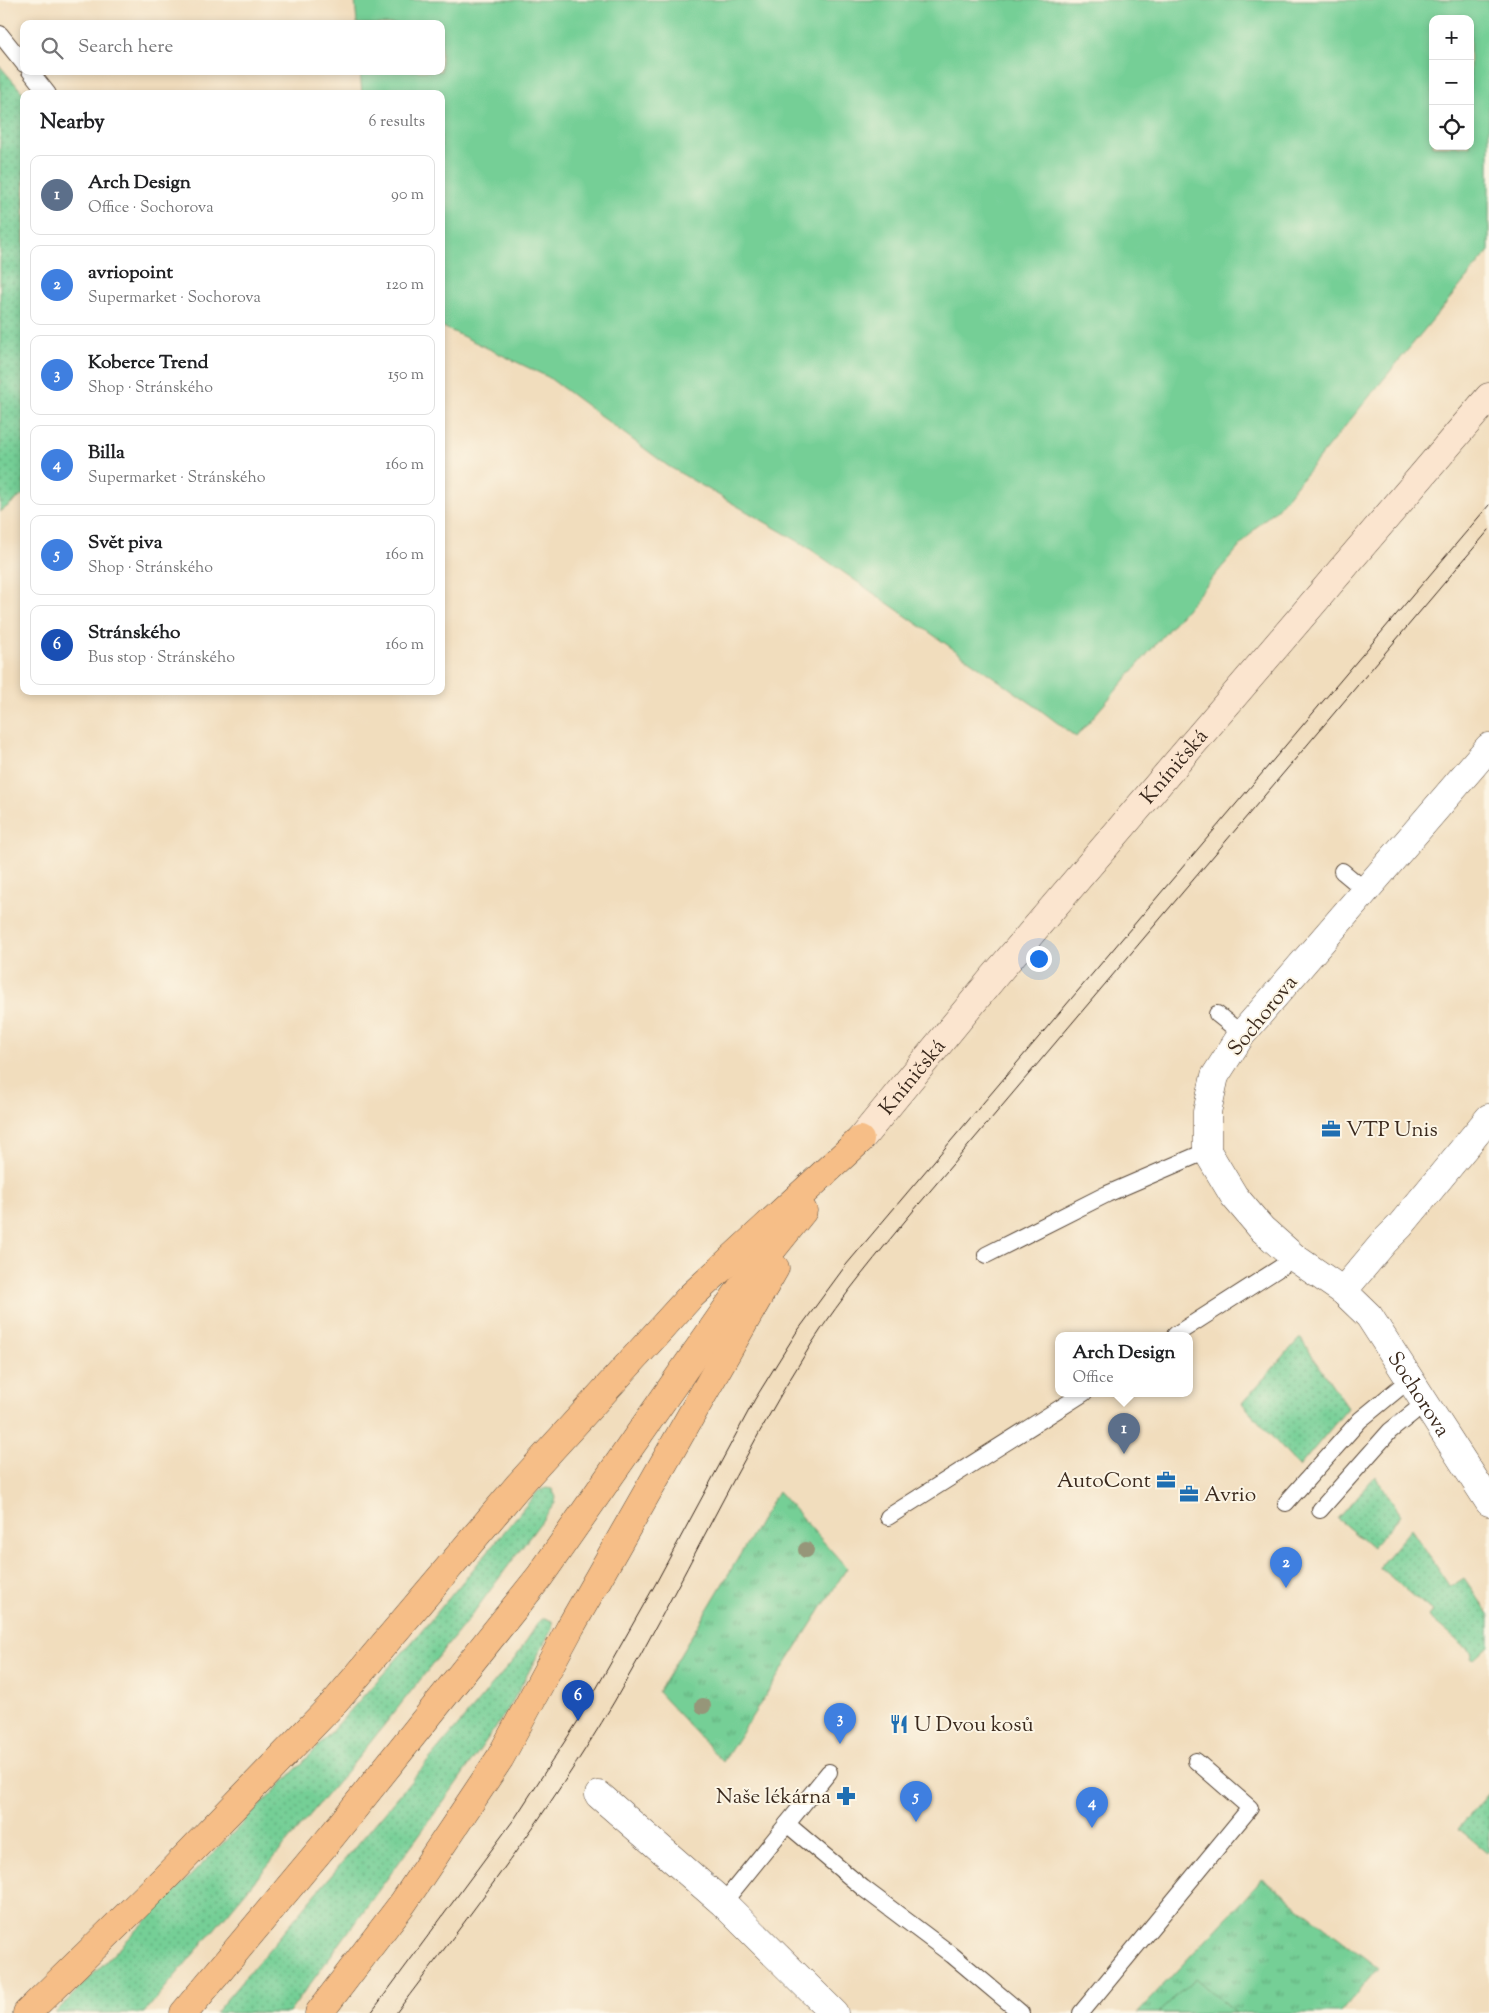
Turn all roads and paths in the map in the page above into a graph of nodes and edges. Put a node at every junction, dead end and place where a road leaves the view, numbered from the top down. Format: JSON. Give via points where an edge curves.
{"nodes":[{"id":1,"x":0,"y":34,"type":"edge"},
{"id":2,"x":20,"y":59,"type":"edge"},
{"id":3,"x":33,"y":75,"type":"edge"},
{"id":4,"x":45,"y":90,"type":"edge"},
{"id":5,"x":1489,"y":397,"type":"edge"},
{"id":6,"x":1489,"y":747,"type":"edge"},
{"id":7,"x":1342,"y":871,"type":"dead end"},
{"id":8,"x":1366,"y":891,"type":"junction"},
{"id":9,"x":1218,"y":1014,"type":"dead end"},
{"id":10,"x":1242,"y":1034,"type":"junction"},
{"id":11,"x":1489,"y":1118,"type":"edge"},
{"id":12,"x":860,"y":1140,"type":"junction"},
{"id":13,"x":1207,"y":1151,"type":"junction"},
{"id":14,"x":986,"y":1255,"type":"dead end"},
{"id":15,"x":1295,"y":1258,"type":"junction"},
{"id":16,"x":1343,"y":1291,"type":"junction"},
{"id":17,"x":1180,"y":1332,"type":"edge"},
{"id":18,"x":1410,"y":1379,"type":"junction"},
{"id":19,"x":1078,"y":1397,"type":"edge"},
{"id":20,"x":1425,"y":1404,"type":"junction"},
{"id":21,"x":1489,"y":1502,"type":"edge"},
{"id":22,"x":1286,"y":1503,"type":"dead end"},
{"id":23,"x":1320,"y":1510,"type":"dead end"},
{"id":24,"x":888,"y":1517,"type":"dead end"},
{"id":25,"x":1196,"y":1761,"type":"dead end"},
{"id":26,"x":829,"y":1772,"type":"dead end"},
{"id":27,"x":600,"y":1795,"type":"dead end"},
{"id":28,"x":786,"y":1824,"type":"junction"},
{"id":29,"x":723,"y":1903,"type":"junction"},
{"id":30,"x":27,"y":2013,"type":"edge"},
{"id":31,"x":184,"y":2013,"type":"edge"},
{"id":32,"x":319,"y":2013,"type":"edge"},
{"id":33,"x":834,"y":2013,"type":"edge"},
{"id":34,"x":1020,"y":2013,"type":"edge"},
{"id":35,"x":1081,"y":2013,"type":"edge"}],
"edges":[{"from":1,"to":2,"type":"lane"},
{"from":3,"to":4,"type":"lane"},
{"from":5,"to":12,"type":"main road","name":"Kníničská"},
{"from":6,"to":8,"type":"street","name":"Sochorova"},
{"from":7,"to":8,"type":"lane"},
{"from":8,"to":10,"type":"street","name":"Sochorova"},
{"from":9,"to":10,"type":"lane"},
{"from":10,"to":13,"type":"street","name":"Sochorova","via":[[1215,1076],[1207,1112]]},
{"from":11,"to":16,"type":"street"},
{"from":12,"to":30,"type":"highway","via":[[689,1298],[517,1487],[336,1701],[165,1878]]},
{"from":12,"to":31,"type":"highway","via":[[741,1288],[540,1576],[331,1837]]},
{"from":12,"to":32,"type":"highway","via":[[770,1276],[571,1626],[500,1758],[403,1903]]},
{"from":13,"to":14,"type":"lane","via":[[1107,1194]]},
{"from":13,"to":15,"type":"street","name":"Sochorova","via":[[1262,1229]]},
{"from":15,"to":16,"type":"street","name":"Sochorova"},
{"from":15,"to":17,"type":"lane"},
{"from":16,"to":18,"type":"street","name":"Sochorova","via":[[1369,1316]]},
{"from":18,"to":20,"type":"street","name":"Sochorova"},
{"from":18,"to":22,"type":"lane","via":[[1360,1420]]},
{"from":19,"to":24,"type":"lane"},
{"from":20,"to":21,"type":"street","name":"Sochorova"},
{"from":20,"to":23,"type":"lane","via":[[1390,1431]]},
{"from":25,"to":35,"type":"lane","via":[[1250,1808]]},
{"from":26,"to":28,"type":"lane"},
{"from":27,"to":29,"type":"street"},
{"from":28,"to":29,"type":"lane"},
{"from":28,"to":34,"type":"lane"},
{"from":29,"to":33,"type":"street"}]}
